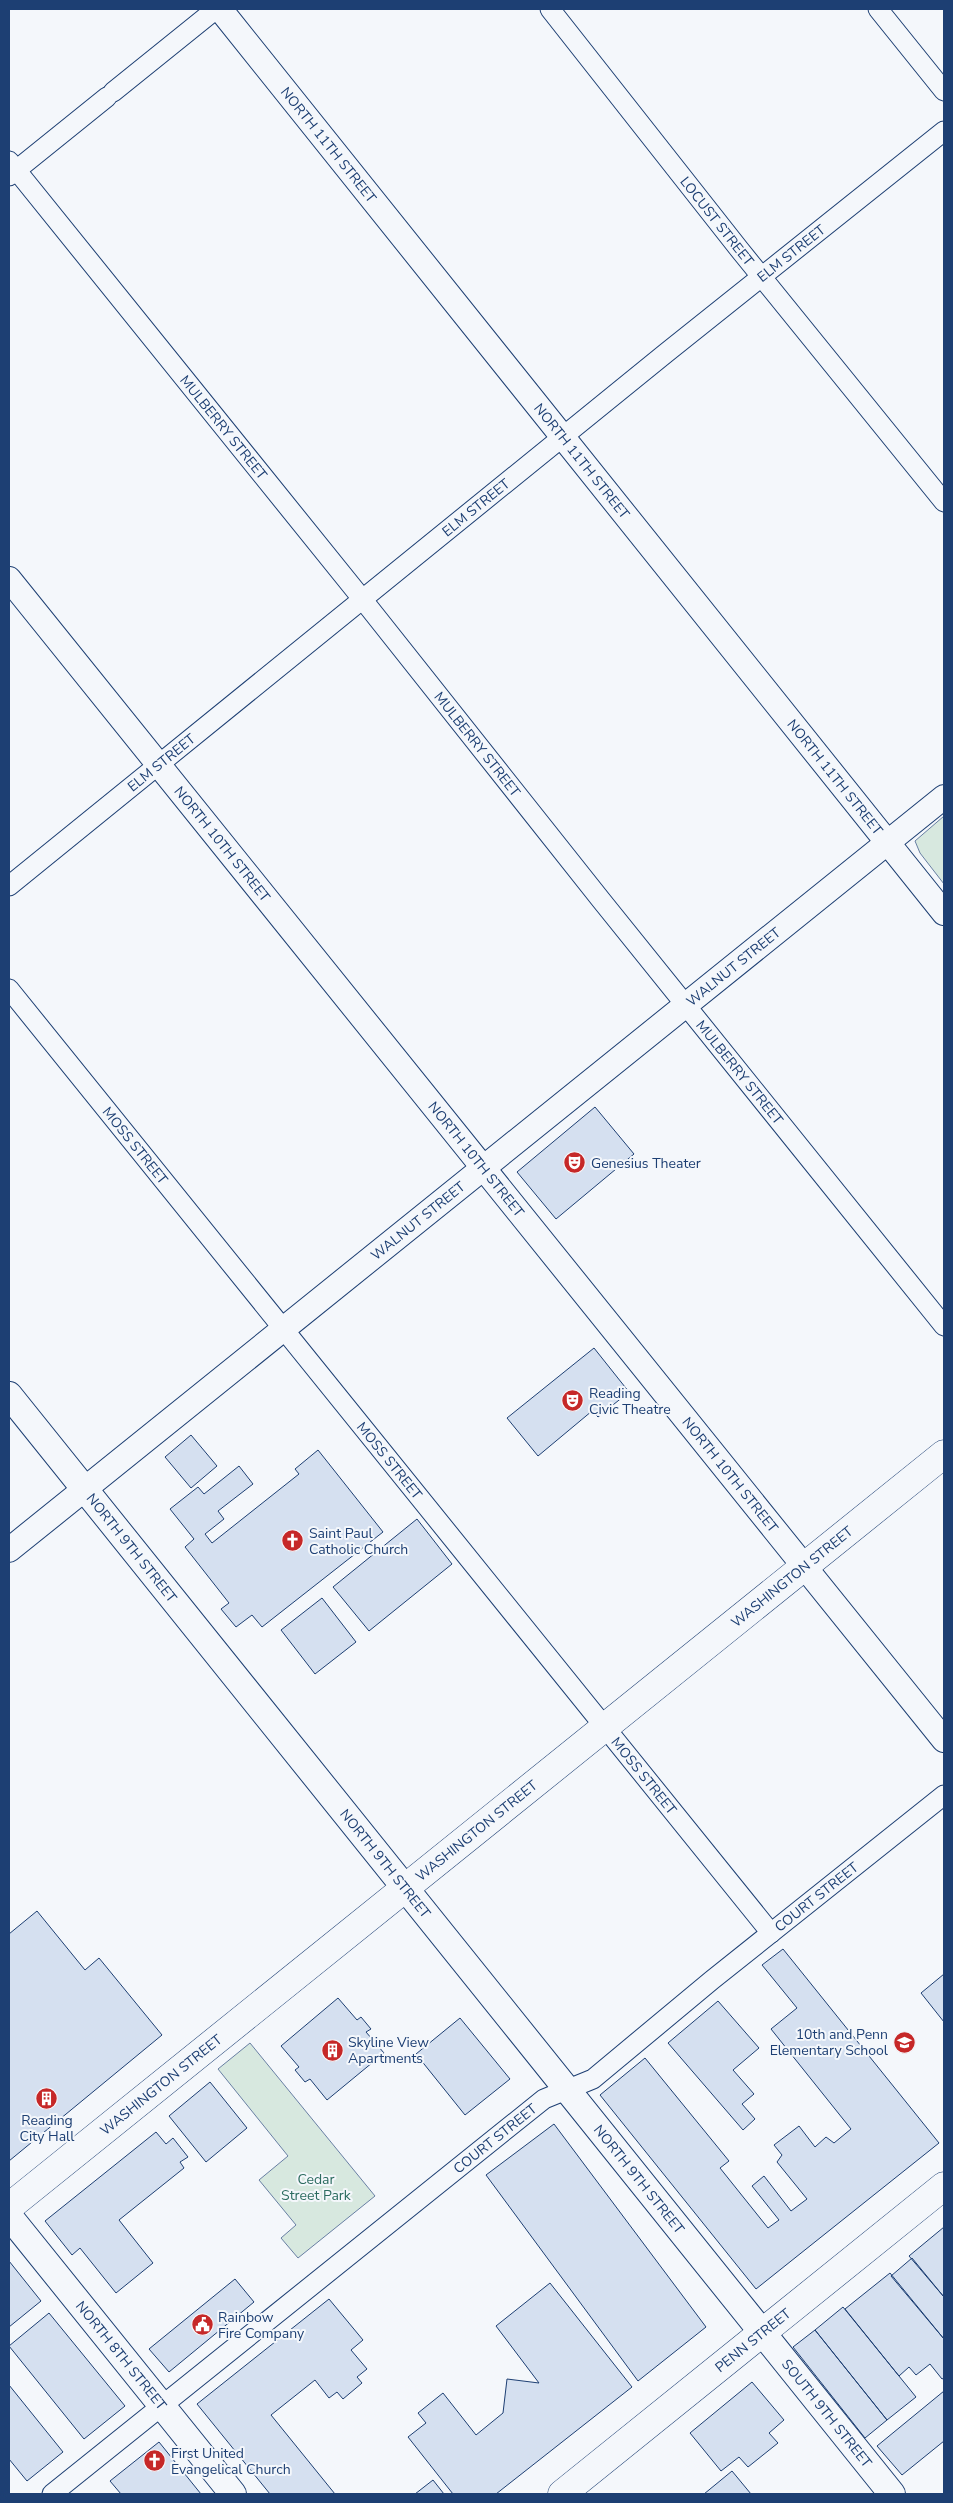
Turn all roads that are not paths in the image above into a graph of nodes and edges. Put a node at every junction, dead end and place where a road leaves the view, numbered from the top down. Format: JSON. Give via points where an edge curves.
{"nodes":[{"id":1,"x":216,"y":9,"type":"edge"},
{"id":2,"x":220,"y":9,"type":"edge"},
{"id":3,"x":550,"y":9,"type":"edge"},
{"id":4,"x":878,"y":9,"type":"edge"},
{"id":5,"x":944,"y":91,"type":"edge"},
{"id":6,"x":944,"y":131,"type":"edge"},
{"id":7,"x":11,"y":169,"type":"edge"},
{"id":8,"x":762,"y":276,"type":"junction"},
{"id":9,"x":564,"y":438,"type":"junction"},
{"id":10,"x":944,"y":502,"type":"edge"},
{"id":11,"x":9,"y":579,"type":"edge"},
{"id":12,"x":363,"y":600,"type":"junction"},
{"id":13,"x":158,"y":765,"type":"junction"},
{"id":14,"x":944,"y":797,"type":"edge"},
{"id":15,"x":888,"y":843,"type":"junction"},
{"id":16,"x":9,"y":886,"type":"edge"},
{"id":17,"x":944,"y":913,"type":"edge"},
{"id":18,"x":9,"y":989,"type":"edge"},
{"id":19,"x":686,"y":1006,"type":"junction"},
{"id":20,"x":484,"y":1169,"type":"junction"},
{"id":21,"x":944,"y":1326,"type":"edge"},
{"id":22,"x":283,"y":1330,"type":"junction"},
{"id":23,"x":9,"y":1396,"type":"edge"},
{"id":24,"x":944,"y":1454,"type":"edge"},
{"id":25,"x":85,"y":1490,"type":"junction"},
{"id":26,"x":9,"y":1550,"type":"edge"},
{"id":27,"x":804,"y":1566,"type":"junction"},
{"id":28,"x":604,"y":1727,"type":"junction"},
{"id":29,"x":944,"y":1740,"type":"edge"},
{"id":30,"x":944,"y":1795,"type":"edge"},
{"id":31,"x":404,"y":1888,"type":"junction"},
{"id":32,"x":771,"y":1933,"type":"junction"},
{"id":33,"x":566,"y":2089,"type":"junction"},
{"id":34,"x":944,"y":2186,"type":"edge"},
{"id":35,"x":9,"y":2207,"type":"edge"},
{"id":36,"x":9,"y":2216,"type":"edge"},
{"id":37,"x":762,"y":2333,"type":"junction"},
{"id":38,"x":162,"y":2406,"type":"junction"},
{"id":39,"x":52,"y":2494,"type":"edge"},
{"id":40,"x":233,"y":2494,"type":"edge"},
{"id":41,"x":562,"y":2494,"type":"edge"},
{"id":42,"x":892,"y":2494,"type":"edge"}],
"edges":[{"from":1,"to":7,"type":"street"},
{"from":2,"to":9,"type":"street","name":"NORTH 11TH STREET"},
{"from":3,"to":8,"type":"street","name":"LOCUST STREET"},
{"from":4,"to":5,"type":"street"},
{"from":6,"to":8,"type":"street","name":"ELM STREET"},
{"from":7,"to":12,"type":"street","name":"MULBERRY STREET"},
{"from":8,"to":9,"type":"street","name":"ELM STREET"},
{"from":8,"to":10,"type":"street","name":"LOCUST STREET"},
{"from":9,"to":12,"type":"street","name":"ELM STREET"},
{"from":9,"to":15,"type":"street","name":"NORTH 11TH STREET"},
{"from":11,"to":13,"type":"street","name":"NORTH 10TH STREET"},
{"from":12,"to":13,"type":"street","name":"ELM STREET"},
{"from":12,"to":19,"type":"street","name":"MULBERRY STREET"},
{"from":13,"to":16,"type":"street","name":"ELM STREET"},
{"from":13,"to":20,"type":"street","name":"NORTH 10TH STREET"},
{"from":14,"to":15,"type":"street","name":"WALNUT STREET"},
{"from":15,"to":17,"type":"street","name":"NORTH 11TH STREET"},
{"from":15,"to":19,"type":"street","name":"WALNUT STREET"},
{"from":18,"to":22,"type":"street","name":"MOSS STREET"},
{"from":19,"to":20,"type":"street","name":"WALNUT STREET"},
{"from":19,"to":21,"type":"street","name":"MULBERRY STREET"},
{"from":20,"to":22,"type":"street","name":"WALNUT STREET"},
{"from":20,"to":27,"type":"street","name":"NORTH 10TH STREET"},
{"from":22,"to":25,"type":"street","name":"WALNUT STREET"},
{"from":22,"to":28,"type":"street","name":"MOSS STREET"},
{"from":23,"to":25,"type":"main road","name":"NORTH 9TH STREET"},
{"from":24,"to":27,"type":"main road","name":"WASHINGTON STREET"},
{"from":25,"to":26,"type":"street","name":"WALNUT STREET"},
{"from":25,"to":31,"type":"main road","name":"NORTH 9TH STREET"},
{"from":27,"to":28,"type":"main road","name":"WASHINGTON STREET"},
{"from":27,"to":29,"type":"street","name":"NORTH 10TH STREET"},
{"from":28,"to":31,"type":"main road","name":"WASHINGTON STREET"},
{"from":28,"to":32,"type":"street","name":"MOSS STREET"},
{"from":30,"to":32,"type":"street","name":"COURT STREET"},
{"from":31,"to":33,"type":"main road","name":"NORTH 9TH STREET"},
{"from":31,"to":35,"type":"main road","name":"WASHINGTON STREET"},
{"from":32,"to":33,"type":"street","name":"COURT STREET","via":[[593,2079]]},
{"from":33,"to":37,"type":"main road","name":"NORTH 9TH STREET"},
{"from":33,"to":38,"type":"street","name":"COURT STREET","via":[[544,2099]]},
{"from":34,"to":37,"type":"main road","name":"PENN STREET"},
{"from":36,"to":38,"type":"main road","name":"NORTH 8TH STREET"},
{"from":37,"to":41,"type":"main road","name":"PENN STREET"},
{"from":37,"to":42,"type":"main road","name":"SOUTH 9TH STREET"},
{"from":38,"to":39,"type":"street","name":"COURT STREET"},
{"from":38,"to":40,"type":"main road","name":"NORTH 8TH STREET"}]}
